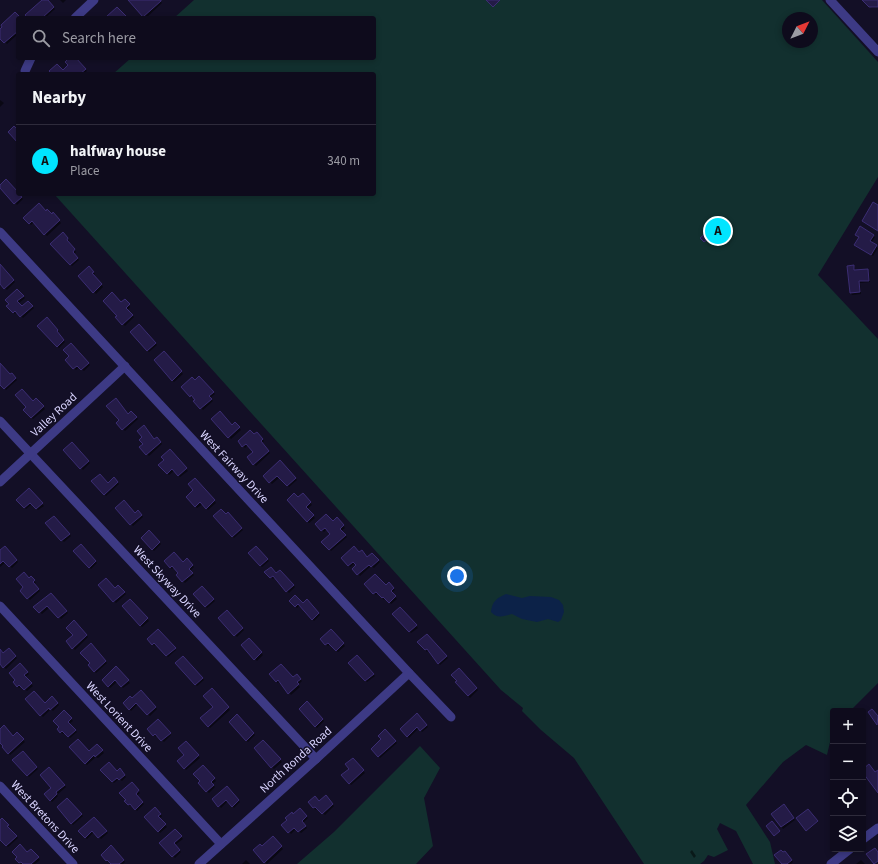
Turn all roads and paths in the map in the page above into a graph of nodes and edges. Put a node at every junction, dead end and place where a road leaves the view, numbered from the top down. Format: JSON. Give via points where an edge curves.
{"nodes":[{"id":1,"x":94,"y":0,"type":"edge"},
{"id":2,"x":830,"y":0,"type":"edge"},
{"id":3,"x":77,"y":16,"type":"edge"},
{"id":4,"x":878,"y":52,"type":"edge"},
{"id":5,"x":30,"y":60,"type":"edge"},
{"id":6,"x":25,"y":71,"type":"dead end"},
{"id":7,"x":0,"y":232,"type":"edge"},
{"id":8,"x":124,"y":366,"type":"junction"},
{"id":9,"x":0,"y":421,"type":"edge"},
{"id":10,"x":30,"y":454,"type":"junction"},
{"id":11,"x":0,"y":482,"type":"edge"},
{"id":12,"x":0,"y":606,"type":"edge"},
{"id":13,"x":409,"y":674,"type":"junction"},
{"id":14,"x":451,"y":717,"type":"dead end"},
{"id":15,"x":316,"y":759,"type":"junction"},
{"id":16,"x":0,"y":786,"type":"edge"},
{"id":17,"x":878,"y":828,"type":"edge"},
{"id":18,"x":866,"y":837,"type":"edge"},
{"id":19,"x":221,"y":844,"type":"junction"},
{"id":20,"x":846,"y":852,"type":"edge"},
{"id":21,"x":73,"y":864,"type":"edge"},
{"id":22,"x":199,"y":864,"type":"edge"},
{"id":23,"x":831,"y":864,"type":"edge"}],
"edges":[{"from":1,"to":3,"type":"street"},
{"from":2,"to":4,"type":"street"},
{"from":5,"to":6,"type":"street"},
{"from":7,"to":8,"type":"street","name":"West Fairway Drive"},
{"from":8,"to":10,"type":"street","name":"Valley Road"},
{"from":8,"to":13,"type":"street","name":"West Fairway Drive"},
{"from":9,"to":10,"type":"street","name":"West Skyway Drive"},
{"from":10,"to":11,"type":"street","name":"Valley Road"},
{"from":10,"to":15,"type":"street","name":"West Skyway Drive"},
{"from":12,"to":19,"type":"street","name":"West Lorient Drive"},
{"from":13,"to":14,"type":"street","name":"West Fairway Drive"},
{"from":13,"to":15,"type":"street","name":"North Ronda Road"},
{"from":15,"to":19,"type":"street","name":"North Ronda Road"},
{"from":16,"to":21,"type":"street","name":"West Bretons Drive"},
{"from":17,"to":18,"type":"street"},
{"from":19,"to":22,"type":"street","name":"North Ronda Road"},
{"from":20,"to":23,"type":"street"}]}
